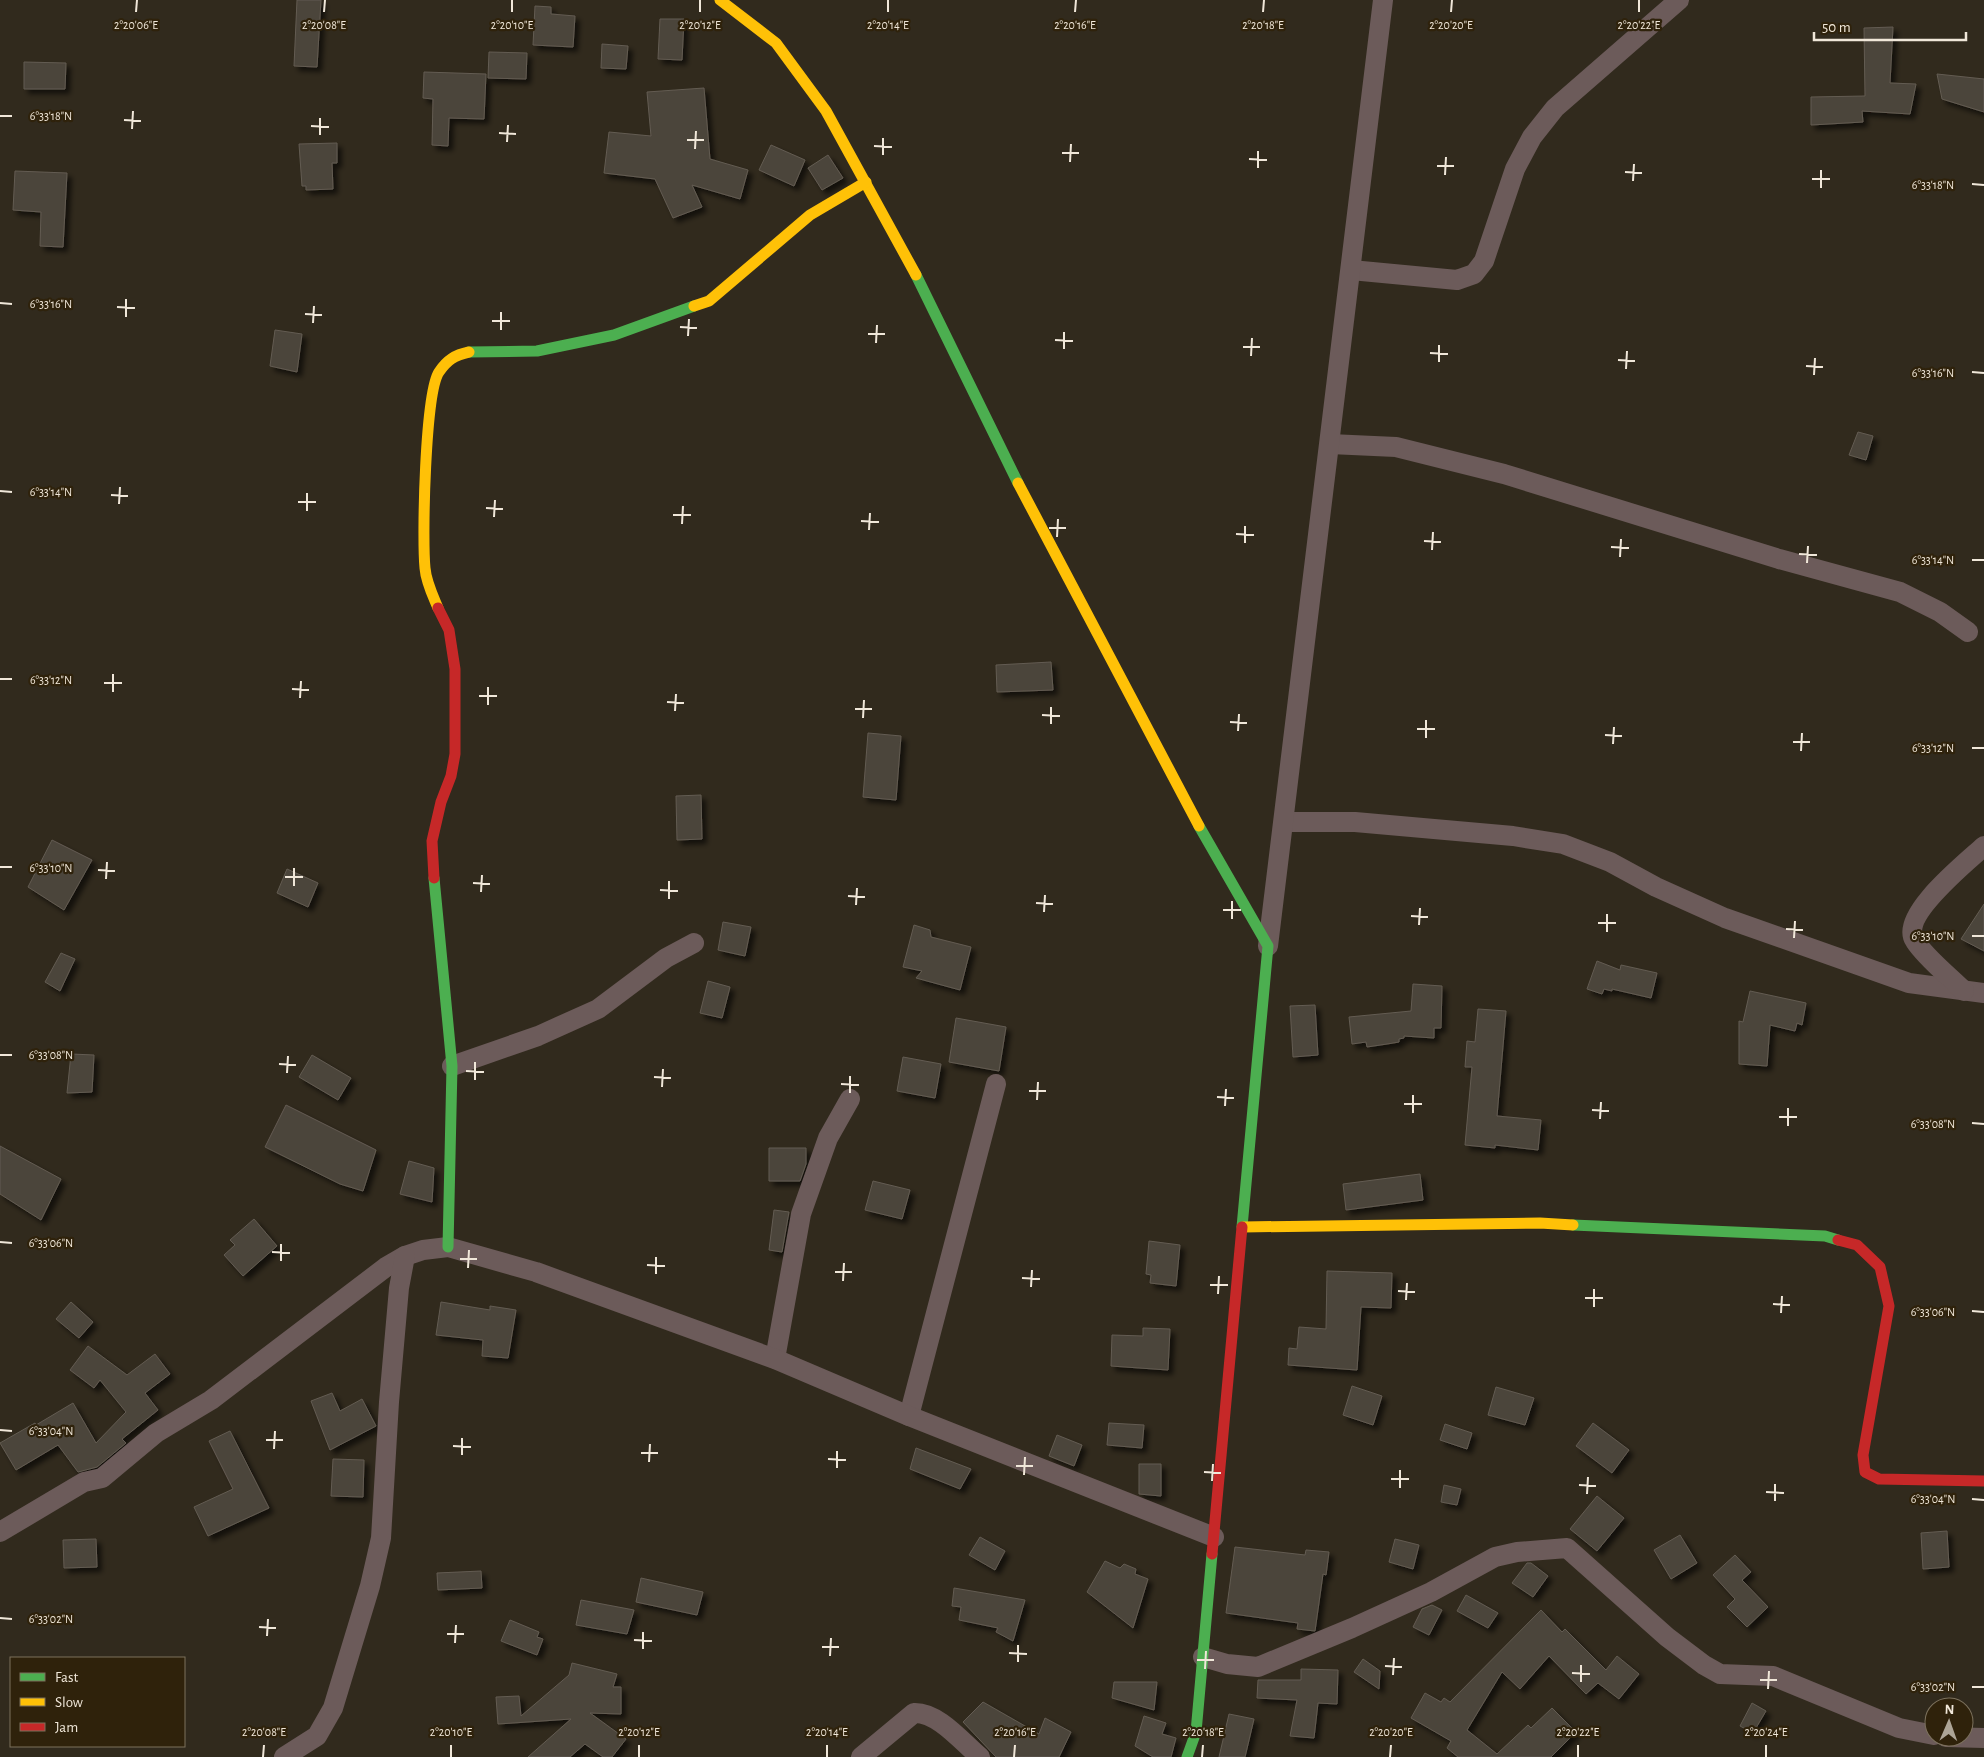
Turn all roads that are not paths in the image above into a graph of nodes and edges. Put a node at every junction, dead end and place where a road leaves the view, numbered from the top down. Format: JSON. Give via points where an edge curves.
{"nodes":[{"id":1,"x":720,"y":0,"type":"edge"},
{"id":2,"x":1383,"y":0,"type":"edge"},
{"id":3,"x":1679,"y":0,"type":"edge"},
{"id":4,"x":866,"y":182,"type":"junction"},
{"id":5,"x":1351,"y":270,"type":"junction"},
{"id":6,"x":1330,"y":444,"type":"junction"},
{"id":7,"x":1968,"y":632,"type":"dead end"},
{"id":8,"x":1284,"y":822,"type":"junction"},
{"id":9,"x":1984,"y":846,"type":"edge"},
{"id":10,"x":694,"y":943,"type":"dead end"},
{"id":11,"x":1268,"y":946,"type":"junction"},
{"id":12,"x":1964,"y":991,"type":"junction"},
{"id":13,"x":1984,"y":993,"type":"edge"},
{"id":14,"x":452,"y":1066,"type":"junction"},
{"id":15,"x":996,"y":1084,"type":"dead end"},
{"id":16,"x":850,"y":1099,"type":"dead end"},
{"id":17,"x":1243,"y":1227,"type":"junction"},
{"id":18,"x":448,"y":1247,"type":"junction"},
{"id":19,"x":404,"y":1256,"type":"junction"},
{"id":20,"x":775,"y":1359,"type":"junction"},
{"id":21,"x":909,"y":1416,"type":"junction"},
{"id":22,"x":1984,"y":1480,"type":"edge"},
{"id":23,"x":0,"y":1532,"type":"edge"},
{"id":24,"x":1214,"y":1537,"type":"junction"},
{"id":25,"x":1203,"y":1657,"type":"junction"},
{"id":26,"x":1924,"y":1732,"type":"edge"},
{"id":27,"x":284,"y":1757,"type":"edge"},
{"id":28,"x":861,"y":1757,"type":"edge"},
{"id":29,"x":980,"y":1757,"type":"edge"},
{"id":30,"x":1187,"y":1757,"type":"edge"}],
"edges":[{"from":1,"to":4,"type":"street","via":[[776,43],[826,111]]},
{"from":2,"to":5,"type":"street"},
{"from":3,"to":5,"type":"street","via":[[1555,108],[1532,137],[1515,169],[1484,261],[1474,274],[1457,280]]},
{"from":4,"to":11,"type":"street","via":[[913,268],[1032,511],[1182,796]]},
{"from":4,"to":14,"type":"street","via":[[810,214],[709,301],[614,335],[537,351],[473,351],[453,356],[438,373],[430,399],[424,541],[426,570],[433,597],[449,630],[456,669],[454,761],[432,841],[432,871]]},
{"from":5,"to":6,"type":"street"},
{"from":6,"to":7,"type":"street","via":[[1396,447],[1504,474],[1779,559],[1900,592],[1940,612]]},
{"from":6,"to":8,"type":"street"},
{"from":8,"to":11,"type":"street"},
{"from":8,"to":12,"type":"street","via":[[1355,822],[1513,836],[1563,844],[1610,862],[1725,918],[1909,983]]},
{"from":9,"to":12,"type":"street","via":[[1933,894],[1912,926],[1913,940]]},
{"from":10,"to":14,"type":"street","via":[[666,958],[598,1009],[538,1036]]},
{"from":11,"to":17,"type":"street"},
{"from":12,"to":13,"type":"street"},
{"from":14,"to":18,"type":"street"},
{"from":15,"to":21,"type":"street"},
{"from":16,"to":20,"type":"street","via":[[828,1138],[801,1214]]},
{"from":17,"to":22,"type":"street","via":[[1540,1223],[1825,1236],[1857,1245],[1880,1267],[1889,1306],[1863,1456],[1865,1472],[1879,1479]]},
{"from":17,"to":24,"type":"street"},
{"from":18,"to":19,"type":"street"},
{"from":18,"to":20,"type":"street","via":[[536,1272]]},
{"from":19,"to":23,"type":"street","via":[[210,1400],[156,1433],[102,1478],[84,1482]]},
{"from":19,"to":27,"type":"street","via":[[389,1402],[381,1538],[370,1586],[333,1708],[317,1736]]},
{"from":20,"to":21,"type":"street"},
{"from":21,"to":24,"type":"street"},
{"from":24,"to":25,"type":"street"},
{"from":25,"to":26,"type":"street","via":[[1227,1664],[1258,1667],[1431,1592],[1495,1557],[1566,1548],[1667,1637],[1720,1674],[1773,1676],[1899,1728]]},
{"from":25,"to":30,"type":"street","via":[[1196,1732]]},
{"from":28,"to":29,"type":"street","via":[[914,1713],[923,1713],[936,1720]]}]}
